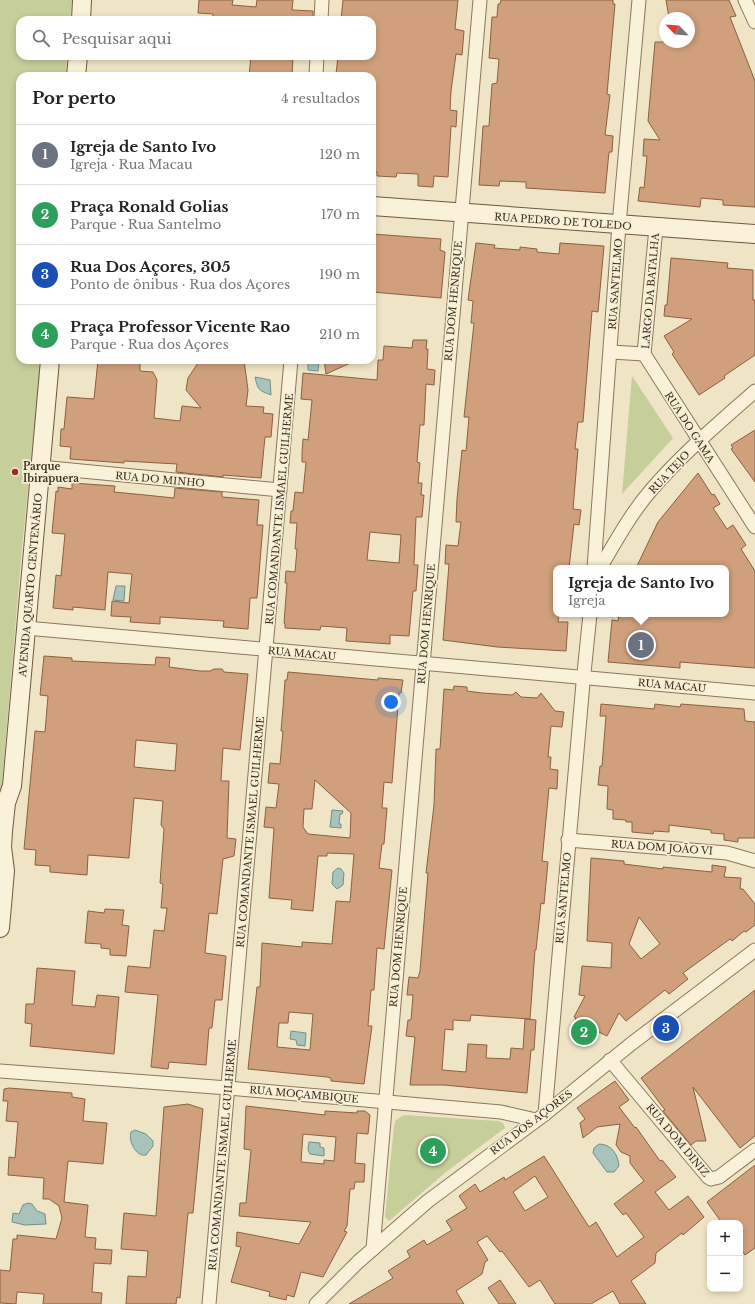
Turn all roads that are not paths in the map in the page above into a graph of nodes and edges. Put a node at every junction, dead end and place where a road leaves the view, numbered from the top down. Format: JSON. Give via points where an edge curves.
{"nodes":[{"id":1,"x":82,"y":0,"type":"edge"},
{"id":2,"x":322,"y":0,"type":"edge"},
{"id":3,"x":480,"y":0,"type":"edge"},
{"id":4,"x":639,"y":0,"type":"edge"},
{"id":5,"x":745,"y":0,"type":"edge"},
{"id":6,"x":81,"y":16,"type":"edge"},
{"id":7,"x":320,"y":16,"type":"edge"},
{"id":8,"x":755,"y":22,"type":"edge"},
{"id":9,"x":78,"y":60,"type":"edge"},
{"id":10,"x":317,"y":60,"type":"edge"},
{"id":11,"x":76,"y":72,"type":"edge"},
{"id":12,"x":316,"y":72,"type":"edge"},
{"id":13,"x":376,"y":206,"type":"edge"},
{"id":14,"x":461,"y":213,"type":"junction"},
{"id":15,"x":619,"y":224,"type":"junction"},
{"id":16,"x":656,"y":228,"type":"junction"},
{"id":17,"x":755,"y":234,"type":"edge"},
{"id":18,"x":611,"y":352,"type":"junction"},
{"id":19,"x":644,"y":354,"type":"junction"},
{"id":20,"x":50,"y":364,"type":"edge"},
{"id":21,"x":291,"y":364,"type":"edge"},
{"id":22,"x":755,"y":390,"type":"edge"},
{"id":23,"x":699,"y":441,"type":"junction"},
{"id":24,"x":40,"y":468,"type":"junction"},
{"id":25,"x":280,"y":490,"type":"junction"},
{"id":26,"x":755,"y":527,"type":"edge"},
{"id":27,"x":594,"y":565,"type":"edge"},
{"id":28,"x":602,"y":565,"type":"edge"},
{"id":29,"x":590,"y":617,"type":"edge"},
{"id":30,"x":26,"y":628,"type":"junction"},
{"id":31,"x":266,"y":650,"type":"junction"},
{"id":32,"x":423,"y":663,"type":"junction"},
{"id":33,"x":583,"y":678,"type":"junction"},
{"id":34,"x":755,"y":692,"type":"edge"},
{"id":35,"x":568,"y":840,"type":"junction"},
{"id":36,"x":755,"y":861,"type":"edge"},
{"id":37,"x":3,"y":878,"type":"edge"},
{"id":38,"x":0,"y":928,"type":"edge"},
{"id":39,"x":755,"y":950,"type":"edge"},
{"id":40,"x":610,"y":1060,"type":"junction"},
{"id":41,"x":0,"y":1071,"type":"edge"},
{"id":42,"x":228,"y":1088,"type":"junction"},
{"id":43,"x":384,"y":1101,"type":"junction"},
{"id":44,"x":540,"y":1117,"type":"junction"},
{"id":45,"x":755,"y":1150,"type":"edge"},
{"id":46,"x":373,"y":1249,"type":"junction"},
{"id":47,"x":209,"y":1304,"type":"edge"},
{"id":48,"x":316,"y":1304,"type":"edge"}],
"edges":[{"from":1,"to":6,"type":"street"},
{"from":2,"to":7,"type":"street"},
{"from":3,"to":14,"type":"street","name":"RUA DOM HENRIQUE"},
{"from":4,"to":15,"type":"street","name":"RUA SANTELMO"},
{"from":5,"to":8,"type":"street"},
{"from":9,"to":11,"type":"street"},
{"from":10,"to":12,"type":"street"},
{"from":13,"to":14,"type":"street","name":"RUA PEDRO DE TOLEDO"},
{"from":14,"to":15,"type":"street","name":"RUA PEDRO DE TOLEDO"},
{"from":14,"to":32,"type":"street","name":"RUA DOM HENRIQUE"},
{"from":15,"to":16,"type":"street","name":"RUA PEDRO DE TOLEDO"},
{"from":15,"to":18,"type":"street","name":"RUA SANTELMO"},
{"from":16,"to":17,"type":"street","name":"RUA PEDRO DE TOLEDO"},
{"from":16,"to":19,"type":"street","name":"LARGO DA BATALHA"},
{"from":18,"to":19,"type":"street"},
{"from":18,"to":27,"type":"street","name":"RUA SANTELMO"},
{"from":19,"to":23,"type":"street","name":"RUA DO GAMA"},
{"from":20,"to":24,"type":"street","name":"AVENIDA QUARTO CENTENÁRIO"},
{"from":21,"to":25,"type":"street","name":"RUA COMANDANTE ISMAEL GUILHERME"},
{"from":22,"to":23,"type":"street","name":"RUA TEJO"},
{"from":23,"to":26,"type":"street","name":"RUA DO GAMA"},
{"from":23,"to":28,"type":"street","name":"RUA TEJO","via":[[651,490]]},
{"from":24,"to":25,"type":"street","name":"RUA DO MINHO"},
{"from":24,"to":30,"type":"street","name":"AVENIDA QUARTO CENTENÁRIO"},
{"from":25,"to":31,"type":"street","name":"RUA COMANDANTE ISMAEL GUILHERME"},
{"from":29,"to":33,"type":"street","name":"RUA SANTELMO"},
{"from":30,"to":31,"type":"street","name":"RUA MACAU"},
{"from":30,"to":37,"type":"street","name":"AVENIDA QUARTO CENTENÁRIO","via":[[12,786],[6,803],[2,839]]},
{"from":31,"to":32,"type":"street","name":"RUA MACAU"},
{"from":31,"to":42,"type":"street","name":"RUA COMANDANTE ISMAEL GUILHERME"},
{"from":32,"to":33,"type":"street","name":"RUA MACAU"},
{"from":32,"to":43,"type":"street","name":"RUA DOM HENRIQUE"},
{"from":33,"to":34,"type":"street","name":"RUA MACAU"},
{"from":33,"to":35,"type":"street","name":"RUA SANTELMO"},
{"from":35,"to":36,"type":"street","name":"RUA DOM JOÃO VI","via":[[727,852]]},
{"from":35,"to":44,"type":"street","name":"RUA SANTELMO"},
{"from":37,"to":38,"type":"street","name":"AVENIDA QUARTO CENTENÁRIO"},
{"from":39,"to":40,"type":"street","name":"RUA DOS AÇORES"},
{"from":40,"to":44,"type":"street","name":"RUA DOS AÇORES"},
{"from":40,"to":45,"type":"street","name":"RUA DOM DINIZ","via":[[711,1179],[719,1177]]},
{"from":41,"to":42,"type":"street","name":"RUA MOÇAMBIQUE"},
{"from":42,"to":43,"type":"street","name":"RUA MOÇAMBIQUE"},
{"from":42,"to":47,"type":"street","name":"RUA COMANDANTE ISMAEL GUILHERME"},
{"from":43,"to":44,"type":"street","name":"RUA MOÇAMBIQUE"},
{"from":43,"to":46,"type":"street","name":"RUA DOM HENRIQUE"},
{"from":44,"to":46,"type":"street","name":"RUA DOS AÇORES","via":[[428,1201]]},
{"from":46,"to":48,"type":"street","name":"RUA DOS AÇORES"}]}
